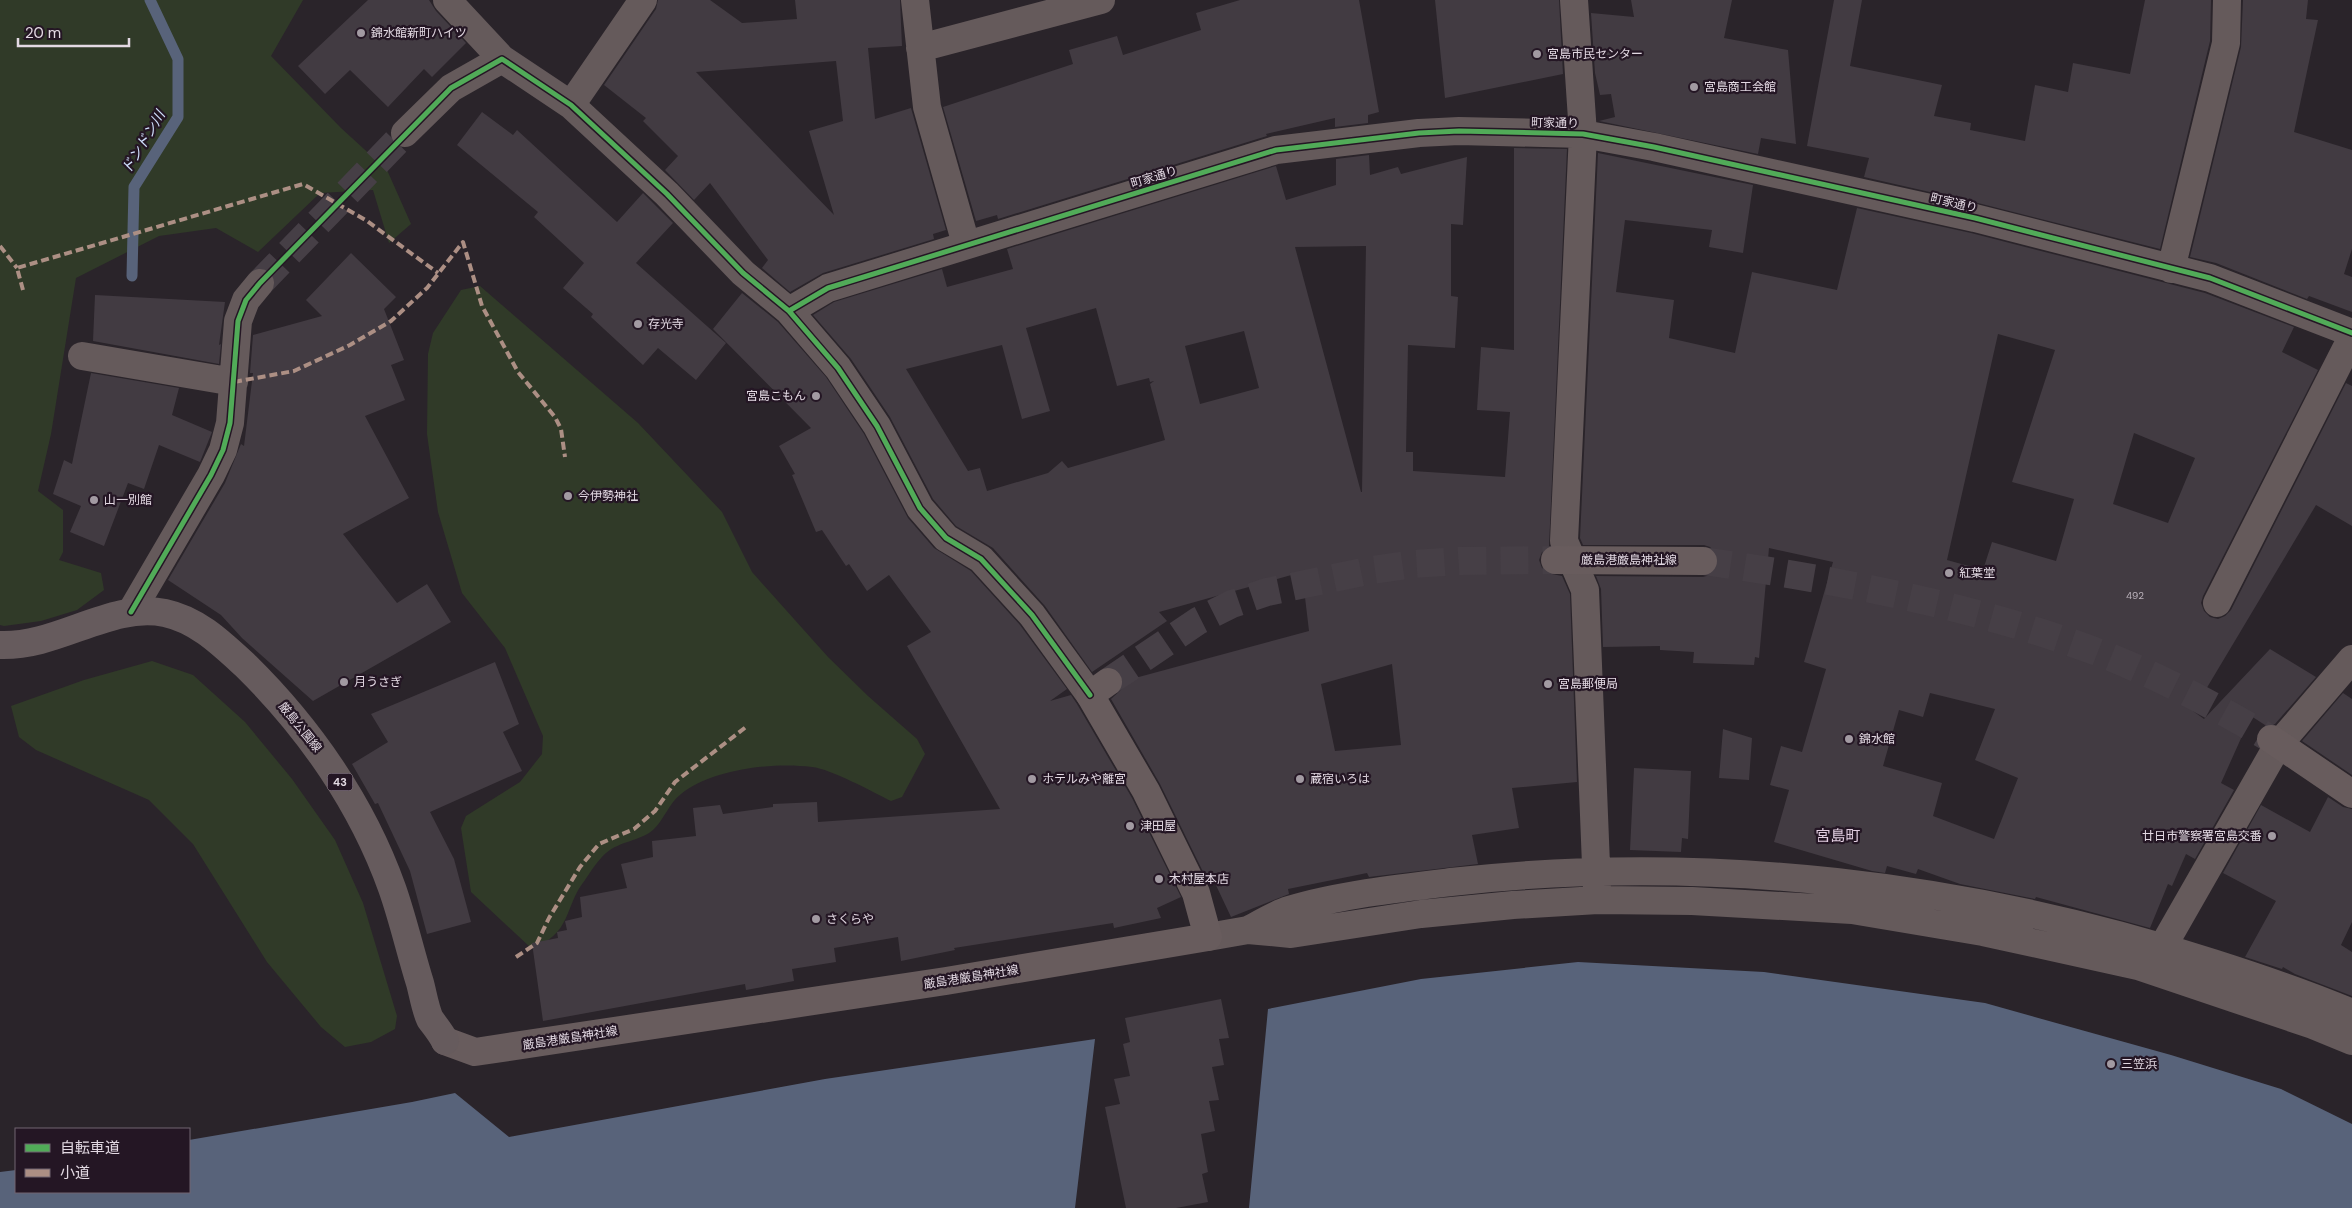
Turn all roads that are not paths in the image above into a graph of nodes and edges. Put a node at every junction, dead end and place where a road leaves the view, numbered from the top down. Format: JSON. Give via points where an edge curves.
{"nodes":[{"id":1,"x":447,"y":0,"type":"edge"},
{"id":2,"x":643,"y":0,"type":"edge"},
{"id":3,"x":915,"y":0,"type":"edge"},
{"id":4,"x":1101,"y":0,"type":"edge"},
{"id":5,"x":1574,"y":0,"type":"edge"},
{"id":6,"x":2227,"y":0,"type":"edge"},
{"id":7,"x":920,"y":48,"type":"junction"},
{"id":8,"x":502,"y":59,"type":"junction"},
{"id":9,"x":571,"y":105,"type":"junction"},
{"id":10,"x":405,"y":133,"type":"tunnel mouth"},
{"id":11,"x":1583,"y":134,"type":"junction"},
{"id":12,"x":966,"y":244,"type":"junction"},
{"id":13,"x":2172,"y":269,"type":"junction"},
{"id":14,"x":260,"y":283,"type":"tunnel mouth"},
{"id":15,"x":789,"y":311,"type":"junction"},
{"id":16,"x":2352,"y":335,"type":"edge"},
{"id":17,"x":82,"y":356,"type":"dead end"},
{"id":18,"x":234,"y":382,"type":"junction"},
{"id":19,"x":1563,"y":560,"type":"junction"},
{"id":20,"x":1703,"y":561,"type":"tunnel mouth"},
{"id":21,"x":2217,"y":604,"type":"dead end"},
{"id":22,"x":132,"y":612,"type":"junction"},
{"id":23,"x":0,"y":645,"type":"edge"},
{"id":24,"x":2352,"y":659,"type":"edge"},
{"id":25,"x":1099,"y":688,"type":"joint"},
{"id":26,"x":2275,"y":742,"type":"junction"},
{"id":27,"x":2352,"y":794,"type":"edge"},
{"id":28,"x":1597,"y":872,"type":"junction"},
{"id":29,"x":1773,"y":876,"type":"junction"},
{"id":30,"x":1462,"y":881,"type":"junction"},
{"id":31,"x":1598,"y":900,"type":"junction"},
{"id":32,"x":1770,"y":904,"type":"junction"},
{"id":33,"x":1464,"y":910,"type":"junction"},
{"id":34,"x":1951,"y":913,"type":"junction"},
{"id":35,"x":1248,"y":930,"type":"junction"},
{"id":36,"x":1208,"y":937,"type":"junction"},
{"id":37,"x":2163,"y":947,"type":"junction"},
{"id":38,"x":2150,"y":970,"type":"junction"},
{"id":39,"x":2345,"y":1024,"type":"edge"},
{"id":40,"x":446,"y":1040,"type":"joint"}],
"edges":[{"from":1,"to":8,"type":"street"},
{"from":2,"to":9,"type":"street"},
{"from":3,"to":7,"type":"street"},
{"from":4,"to":7,"type":"street"},
{"from":5,"to":11,"type":"street"},
{"from":6,"to":13,"type":"street","via":[[2226,43]]},
{"from":7,"to":12,"type":"street","via":[[927,107]]},
{"from":8,"to":9,"type":"street"},
{"from":8,"to":10,"type":"street","via":[[451,88]]},
{"from":9,"to":15,"type":"street","via":[[667,194],[743,273]]},
{"from":11,"to":12,"type":"street","name":"町家通り","via":[[1419,133],[1276,150]]},
{"from":11,"to":13,"type":"street","name":"町家通り","via":[[1975,218]]},
{"from":11,"to":19,"type":"street"},
{"from":12,"to":15,"type":"street","name":"町家通り","via":[[828,288]]},
{"from":13,"to":16,"type":"street","name":"町家通り","via":[[2210,278]]},
{"from":14,"to":18,"type":"street","via":[[246,300],[238,321]]},
{"from":15,"to":25,"type":"street","via":[[838,368],[877,426],[920,508],[946,538],[981,559]]},
{"from":16,"to":21,"type":"street"},
{"from":17,"to":18,"type":"street"},
{"from":18,"to":22,"type":"street","via":[[230,423],[223,450]]},
{"from":19,"to":20,"type":"main road","name":"厳島港厳島神社線"},
{"from":19,"to":28,"type":"street","via":[[1585,590]]},
{"from":22,"to":23,"type":"main road","name":"厳島公園線","number":"43","via":[[41,642]]},
{"from":22,"to":40,"type":"main road","name":"厳島公園線","number":"43","via":[[164,613],[196,624],[222,644],[290,714],[321,753],[349,796],[372,841],[392,888],[430,1018]]},
{"from":24,"to":26,"type":"street"},
{"from":25,"to":36,"type":"main road","via":[[1196,893]]},
{"from":26,"to":27,"type":"main road"},
{"from":26,"to":37,"type":"street"},
{"from":28,"to":29,"type":"street"},
{"from":28,"to":30,"type":"street"},
{"from":28,"to":31,"type":"street"},
{"from":29,"to":32,"type":"street"},
{"from":29,"to":34,"type":"street"},
{"from":30,"to":33,"type":"street"},
{"from":30,"to":35,"type":"street","via":[[1365,894],[1286,910]]},
{"from":31,"to":32,"type":"street"},
{"from":31,"to":33,"type":"street"},
{"from":32,"to":34,"type":"street"},
{"from":33,"to":35,"type":"street","via":[[1291,934]]},
{"from":34,"to":37,"type":"street","via":[[2086,925]]},
{"from":34,"to":38,"type":"street","via":[[2078,952]]},
{"from":35,"to":36,"type":"street"},
{"from":36,"to":40,"type":"main road","name":"厳島港厳島神社線","via":[[946,981],[475,1052]]},
{"from":37,"to":38,"type":"street"},
{"from":37,"to":39,"type":"street","via":[[2252,976]]},
{"from":38,"to":39,"type":"street"}]}
